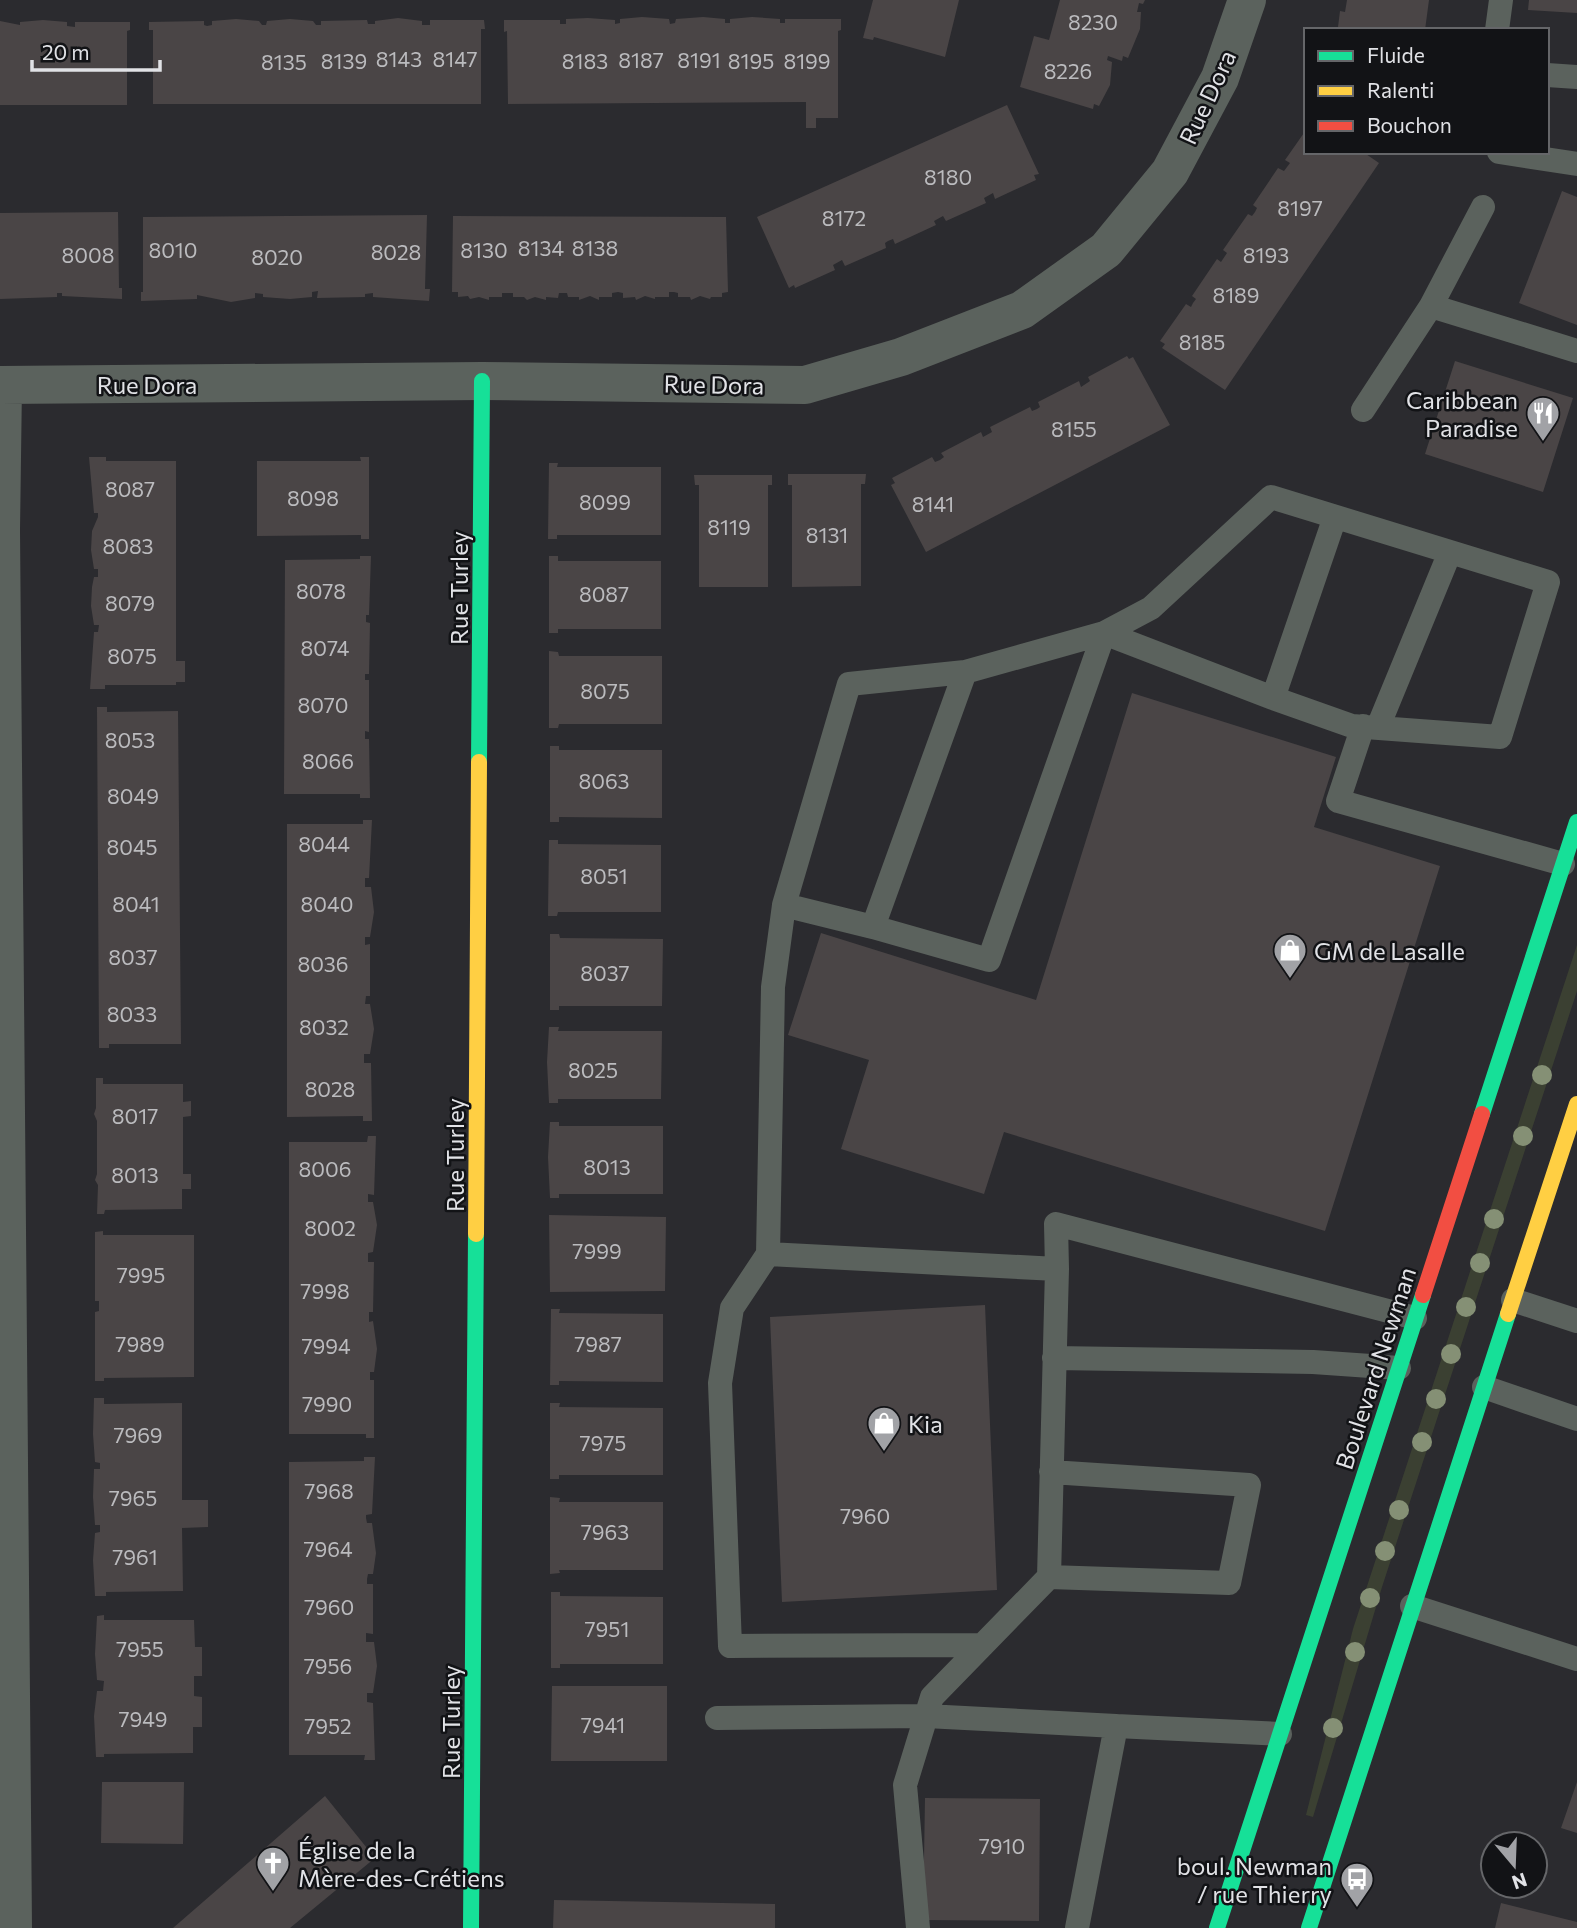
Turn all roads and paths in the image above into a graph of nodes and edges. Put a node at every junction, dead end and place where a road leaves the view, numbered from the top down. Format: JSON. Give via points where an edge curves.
{"nodes":[{"id":1,"x":1247,"y":0,"type":"edge"},
{"id":2,"x":1501,"y":0,"type":"edge"},
{"id":3,"x":1497,"y":28,"type":"edge"},
{"id":4,"x":1549,"y":75,"type":"edge"},
{"id":5,"x":1577,"y":77,"type":"edge"},
{"id":6,"x":1512,"y":154,"type":"edge"},
{"id":7,"x":1577,"y":164,"type":"edge"},
{"id":8,"x":1483,"y":208,"type":"dead end"},
{"id":9,"x":1431,"y":306,"type":"junction"},
{"id":10,"x":1577,"y":351,"type":"edge"},
{"id":11,"x":482,"y":381,"type":"junction"},
{"id":12,"x":1,"y":385,"type":"edge"},
{"id":13,"x":1363,"y":410,"type":"dead end"},
{"id":14,"x":1335,"y":517,"type":"junction"},
{"id":15,"x":1,"y":530,"type":"edge"},
{"id":16,"x":1450,"y":552,"type":"junction"},
{"id":17,"x":1104,"y":633,"type":"junction"},
{"id":18,"x":965,"y":672,"type":"junction"},
{"id":19,"x":1273,"y":698,"type":"junction"},
{"id":20,"x":1371,"y":727,"type":"junction"},
{"id":21,"x":1577,"y":822,"type":"edge"},
{"id":22,"x":1563,"y":864,"type":"junction"},
{"id":23,"x":784,"y":905,"type":"junction"},
{"id":24,"x":873,"y":928,"type":"junction"},
{"id":25,"x":1577,"y":1104,"type":"edge"},
{"id":26,"x":768,"y":1254,"type":"junction"},
{"id":27,"x":1057,"y":1269,"type":"junction"},
{"id":28,"x":1513,"y":1300,"type":"junction"},
{"id":29,"x":1415,"y":1318,"type":"junction"},
{"id":30,"x":1577,"y":1321,"type":"edge"},
{"id":31,"x":1054,"y":1358,"type":"junction"},
{"id":32,"x":1399,"y":1368,"type":"junction"},
{"id":33,"x":1484,"y":1387,"type":"junction"},
{"id":34,"x":1577,"y":1419,"type":"edge"},
{"id":35,"x":1051,"y":1472,"type":"junction"},
{"id":36,"x":1049,"y":1577,"type":"junction"},
{"id":37,"x":1412,"y":1606,"type":"junction"},
{"id":38,"x":982,"y":1645,"type":"junction"},
{"id":39,"x":1577,"y":1659,"type":"edge"},
{"id":40,"x":926,"y":1716,"type":"junction"},
{"id":41,"x":717,"y":1718,"type":"dead end"},
{"id":42,"x":1116,"y":1726,"type":"junction"},
{"id":43,"x":1280,"y":1734,"type":"junction"},
{"id":44,"x":6,"y":1811,"type":"edge"},
{"id":45,"x":13,"y":1928,"type":"edge"},
{"id":46,"x":471,"y":1928,"type":"edge"},
{"id":47,"x":918,"y":1928,"type":"edge"},
{"id":48,"x":1077,"y":1928,"type":"edge"},
{"id":49,"x":1217,"y":1928,"type":"edge"},
{"id":50,"x":1309,"y":1928,"type":"edge"}],
"edges":[{"from":1,"to":11,"type":"street","name":"Rue Dora","via":[[1220,78],[1170,172],[1106,250],[1022,310],[901,357],[805,385]]},
{"from":2,"to":3,"type":"lane"},
{"from":4,"to":5,"type":"lane"},
{"from":6,"to":7,"type":"lane"},
{"from":8,"to":9,"type":"lane"},
{"from":9,"to":10,"type":"lane"},
{"from":9,"to":13,"type":"lane"},
{"from":11,"to":12,"type":"street","name":"Rue Dora"},
{"from":11,"to":46,"type":"main road","name":"Rue Turley"},
{"from":12,"to":15,"type":"street"},
{"from":14,"to":16,"type":"lane"},
{"from":14,"to":17,"type":"lane","via":[[1271,498],[1151,608]]},
{"from":14,"to":19,"type":"lane"},
{"from":15,"to":44,"type":"street"},
{"from":16,"to":20,"type":"lane"},
{"from":16,"to":20,"type":"lane","via":[[1548,582],[1500,737]]},
{"from":17,"to":18,"type":"lane"},
{"from":17,"to":19,"type":"lane"},
{"from":17,"to":24,"type":"lane","via":[[989,960]]},
{"from":18,"to":23,"type":"lane","via":[[849,684]]},
{"from":18,"to":24,"type":"lane"},
{"from":19,"to":20,"type":"lane","via":[[1352,726]]},
{"from":20,"to":22,"type":"lane","via":[[1338,801]]},
{"from":21,"to":22,"type":"main road","name":"Boulevard Newman"},
{"from":22,"to":29,"type":"main road","name":"Boulevard Newman"},
{"from":23,"to":24,"type":"lane"},
{"from":23,"to":26,"type":"lane","via":[[773,987]]},
{"from":25,"to":28,"type":"main road"},
{"from":26,"to":27,"type":"lane"},
{"from":26,"to":38,"type":"lane","via":[[732,1308],[720,1383],[730,1646]]},
{"from":27,"to":29,"type":"lane","via":[[1056,1224]]},
{"from":27,"to":31,"type":"lane"},
{"from":28,"to":30,"type":"lane"},
{"from":28,"to":33,"type":"main road"},
{"from":29,"to":32,"type":"main road","name":"Boulevard Newman"},
{"from":31,"to":32,"type":"lane","via":[[1313,1362]]},
{"from":31,"to":35,"type":"lane"},
{"from":32,"to":43,"type":"main road","name":"Boulevard Newman"},
{"from":33,"to":34,"type":"lane"},
{"from":33,"to":37,"type":"main road"},
{"from":35,"to":36,"type":"lane"},
{"from":35,"to":36,"type":"lane","via":[[1249,1485],[1229,1583]]},
{"from":36,"to":38,"type":"lane"},
{"from":37,"to":39,"type":"lane"},
{"from":37,"to":50,"type":"main road"},
{"from":38,"to":40,"type":"lane","via":[[932,1697]]},
{"from":40,"to":41,"type":"lane"},
{"from":40,"to":42,"type":"lane"},
{"from":40,"to":47,"type":"lane","via":[[905,1785]]},
{"from":42,"to":43,"type":"lane"},
{"from":42,"to":48,"type":"lane"},
{"from":43,"to":49,"type":"main road","name":"Boulevard Newman"},
{"from":44,"to":45,"type":"street"}]}
